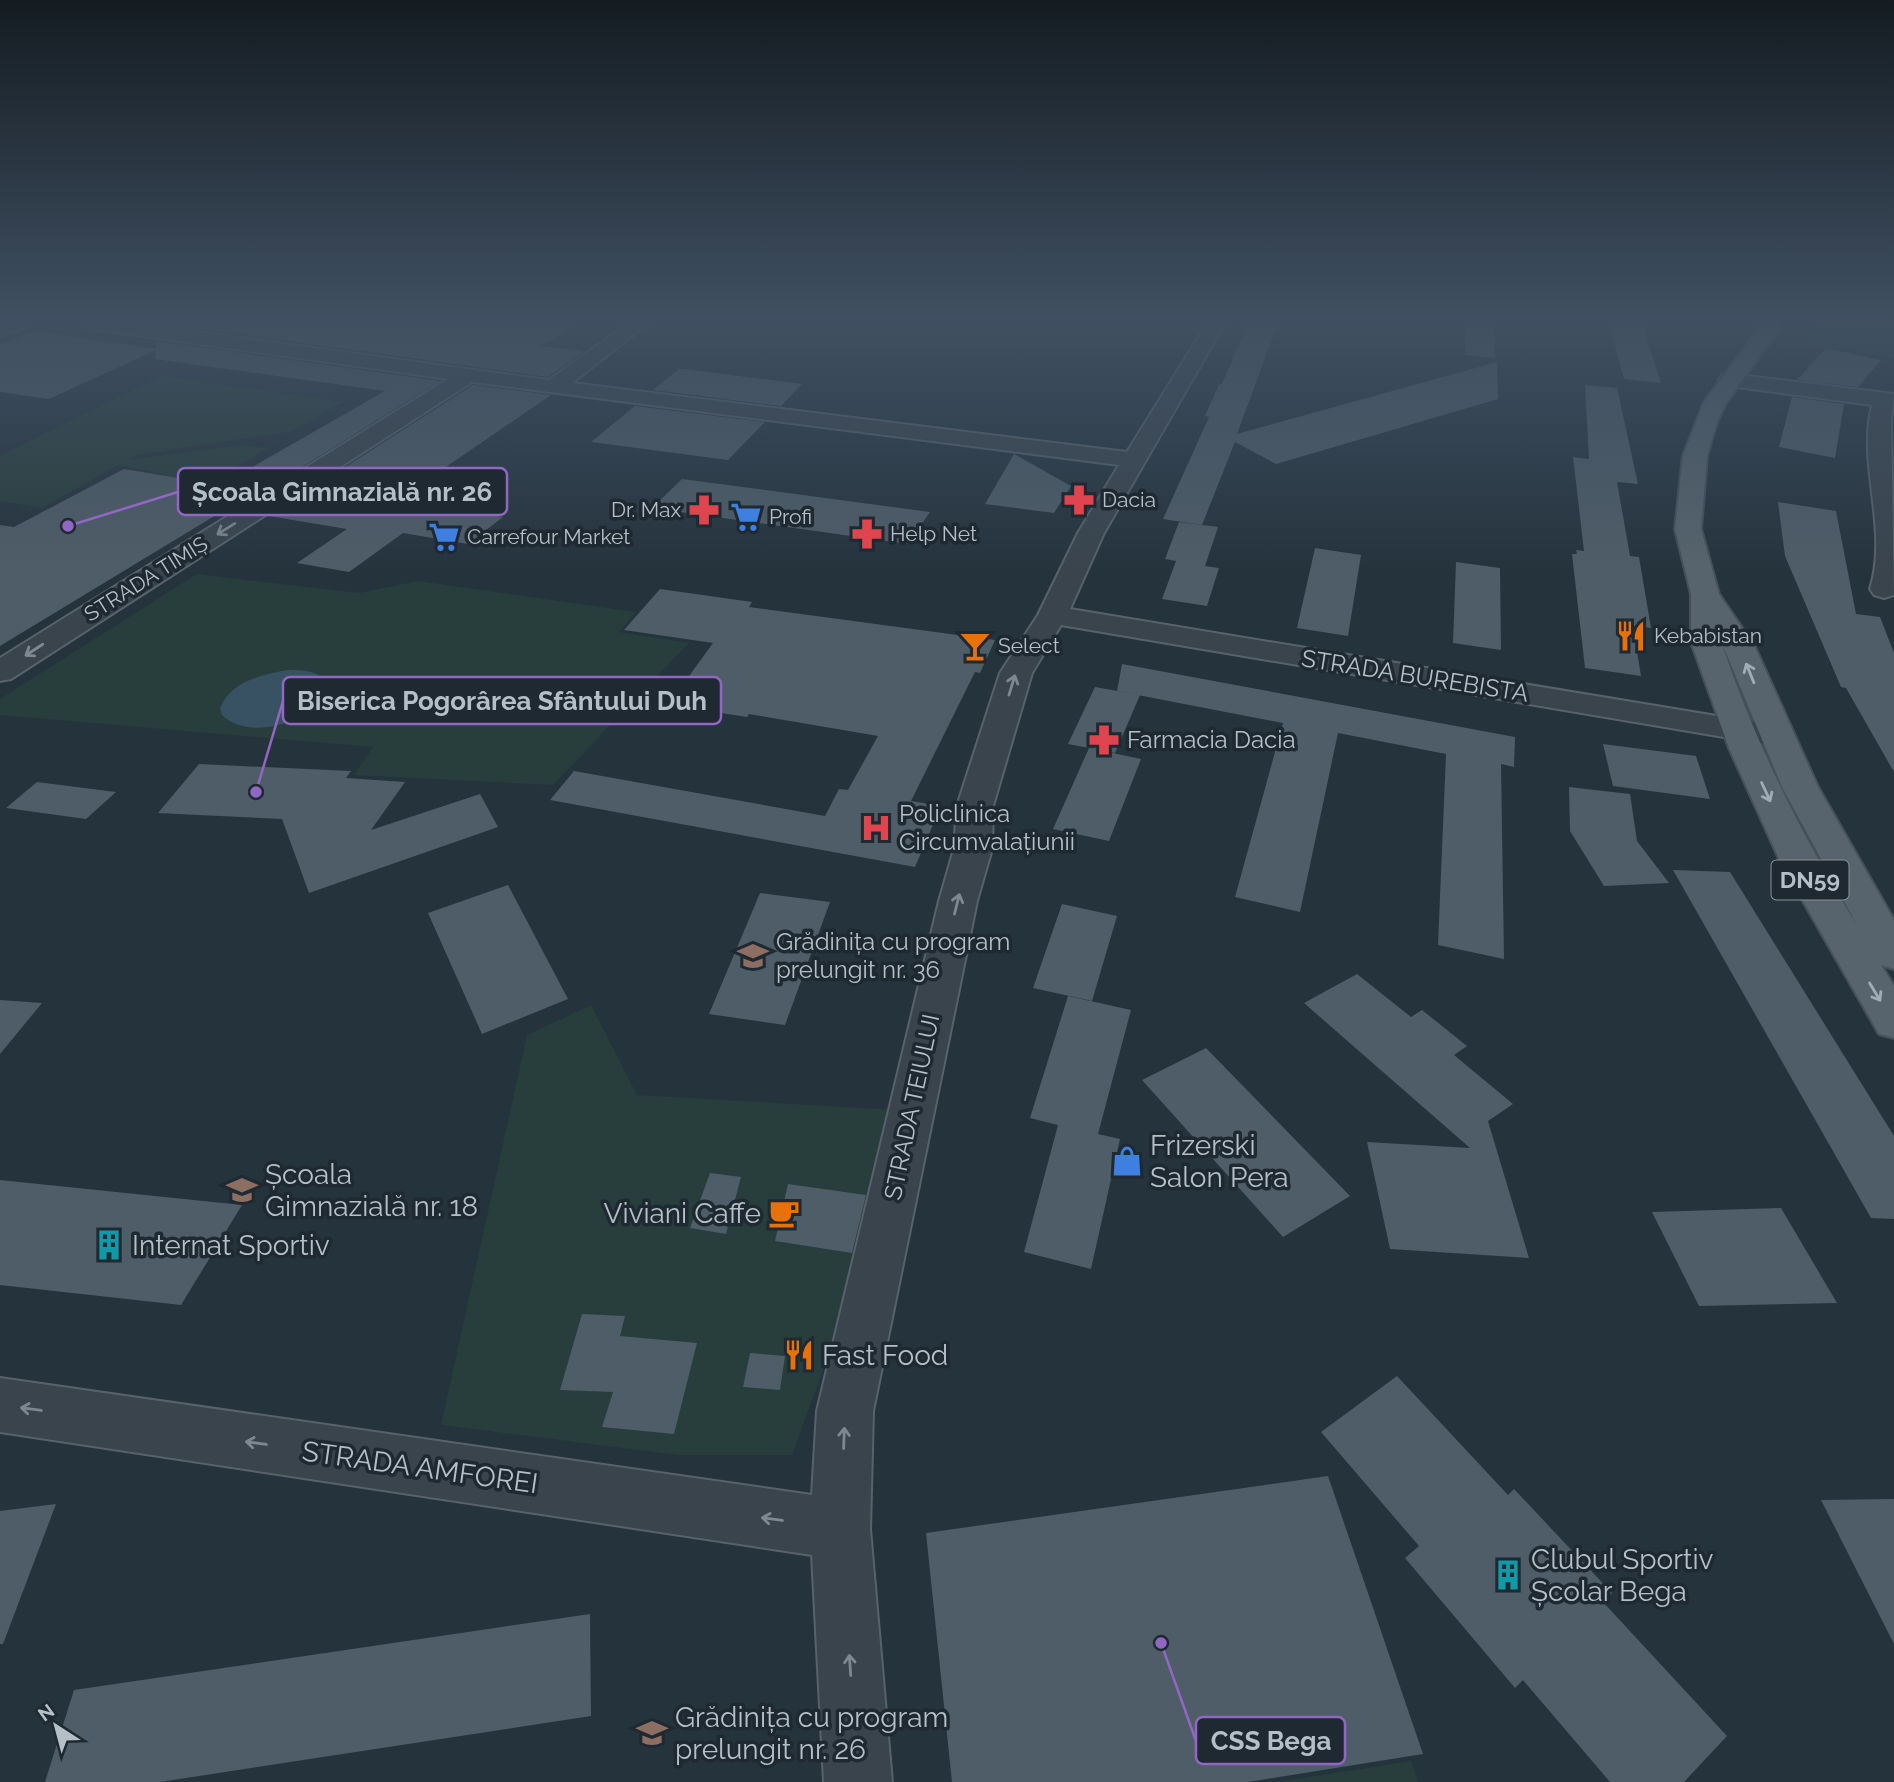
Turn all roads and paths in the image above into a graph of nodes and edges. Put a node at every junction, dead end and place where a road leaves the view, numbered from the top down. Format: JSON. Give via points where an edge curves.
{"nodes":[{"id":1,"x":419,"y":406,"type":"edge"},
{"id":2,"x":703,"y":406,"type":"edge"},
{"id":3,"x":1165,"y":406,"type":"edge"},
{"id":4,"x":1713,"y":406,"type":"edge"},
{"id":5,"x":1886,"y":406,"type":"edge"},
{"id":6,"x":1136,"y":460,"type":"junction"},
{"id":7,"x":1884,"y":589,"type":"dead end"},
{"id":8,"x":1705,"y":594,"type":"junction"},
{"id":9,"x":1053,"y":615,"type":"junction"},
{"id":10,"x":0,"y":672,"type":"edge"},
{"id":11,"x":1738,"y":730,"type":"junction"},
{"id":12,"x":1777,"y":736,"type":"junction"},
{"id":13,"x":1894,"y":954,"type":"edge"},
{"id":14,"x":1894,"y":1023,"type":"edge"},
{"id":15,"x":0,"y":1405,"type":"edge"},
{"id":16,"x":840,"y":1529,"type":"junction"},
{"id":17,"x":858,"y":1782,"type":"edge"}],
"edges":[{"from":1,"to":10,"type":"street","name":"STRADA TIMIȘ","one_way":true},
{"from":2,"to":6,"type":"street"},
{"from":3,"to":6,"type":"street","name":"STRADA TEIULUI"},
{"from":4,"to":8,"type":"main road","number":"DN59","via":[[1695,456],[1688,529]]},
{"from":5,"to":7,"type":"street","via":[[1880,420],[1881,475],[1891,537]]},
{"from":6,"to":9,"type":"street","name":"STRADA TEIULUI","via":[[1091,533]]},
{"from":8,"to":11,"type":"main road","number":"DN59","via":[[1706,642]]},
{"from":12,"to":8,"type":"main road","number":"DN59","one_way":true,"via":[[1740,647]]},
{"from":9,"to":11,"type":"street","name":"STRADA BUREBISTA"},
{"from":16,"to":9,"type":"street","name":"STRADA TEIULUI","one_way":true,"via":[[845,1412],[972,849],[975,806],[1016,673]]},
{"from":11,"to":12,"type":"street","name":"STRADA BUREBISTA"},
{"from":11,"to":14,"type":"main road","number":"DN59","one_way":true,"via":[[1799,861]]},
{"from":12,"to":13,"type":"main road","number":"DN59","via":[[1819,824]]},
{"from":16,"to":15,"type":"street","name":"STRADA AMFOREI","one_way":true},
{"from":17,"to":16,"type":"street","name":"STRADA TEIULUI","one_way":true}]}
